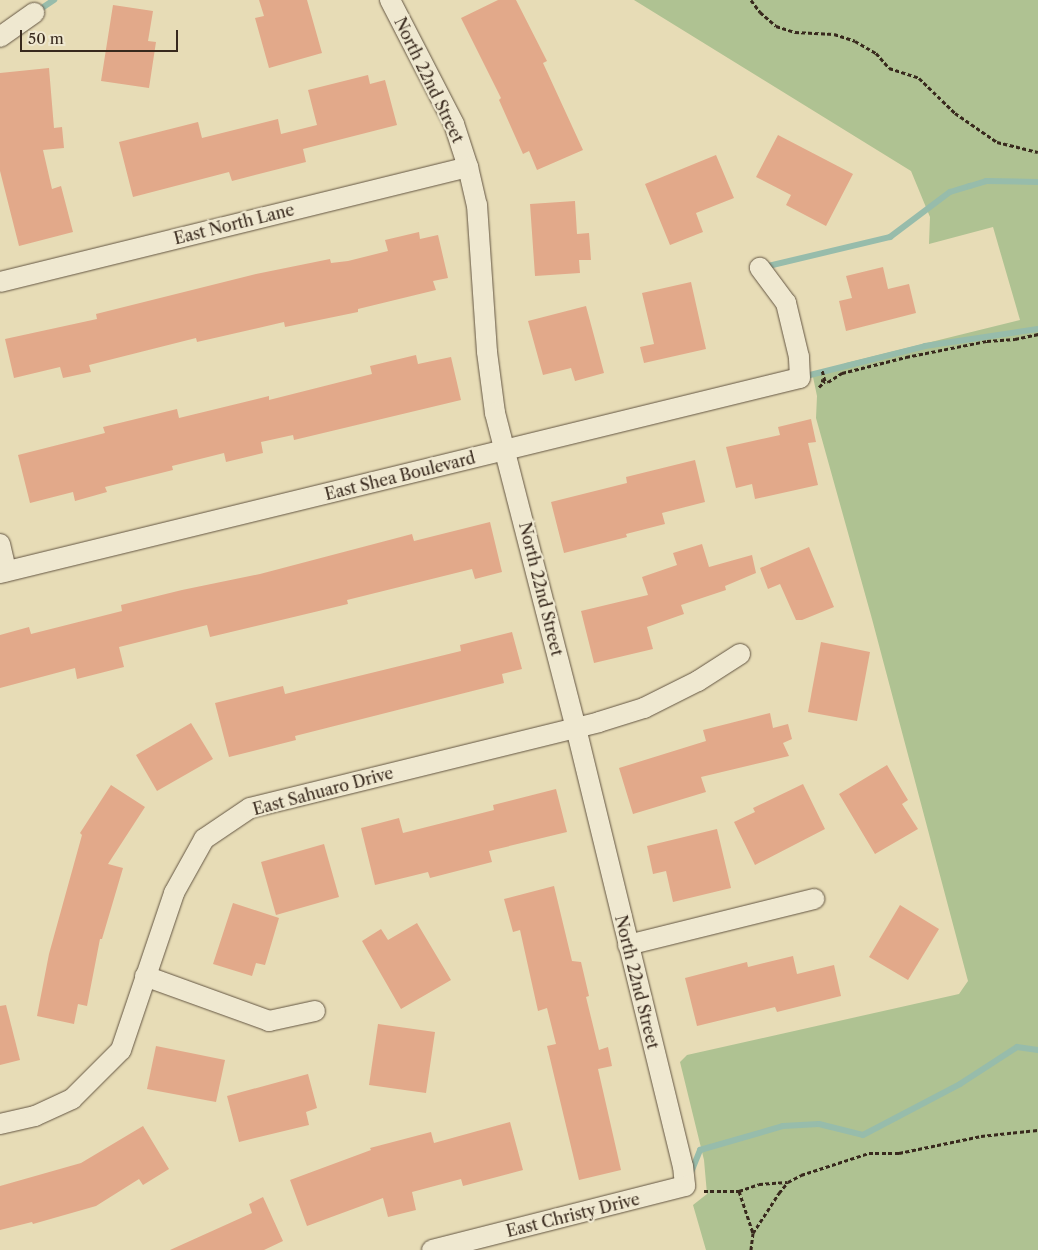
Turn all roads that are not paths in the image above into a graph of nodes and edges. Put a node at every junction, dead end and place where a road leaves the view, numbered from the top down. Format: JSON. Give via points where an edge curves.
{"nodes":[{"id":1,"x":390,"y":0,"type":"edge"},
{"id":2,"x":34,"y":13,"type":"dead end"},
{"id":3,"x":0,"y":37,"type":"edge"},
{"id":4,"x":468,"y":167,"type":"junction"},
{"id":5,"x":760,"y":268,"type":"dead end"},
{"id":6,"x":0,"y":282,"type":"edge"},
{"id":7,"x":505,"y":450,"type":"junction"},
{"id":8,"x":0,"y":544,"type":"edge"},
{"id":9,"x":3,"y":572,"type":"edge"},
{"id":10,"x":740,"y":654,"type":"dead end"},
{"id":11,"x":576,"y":728,"type":"junction"},
{"id":12,"x":814,"y":899,"type":"dead end"},
{"id":13,"x":628,"y":945,"type":"junction"},
{"id":14,"x":145,"y":976,"type":"junction"},
{"id":15,"x":315,"y":1011,"type":"dead end"},
{"id":16,"x":0,"y":1124,"type":"edge"},
{"id":17,"x":685,"y":1186,"type":"joint"},
{"id":18,"x":432,"y":1250,"type":"edge"}],
"edges":[{"from":1,"to":4,"type":"street","name":"North 22nd Street","via":[[454,124]]},
{"from":2,"to":3,"type":"street"},
{"from":4,"to":6,"type":"street","name":"East North Lane"},
{"from":4,"to":7,"type":"street","name":"North 22nd Street","via":[[478,215],[487,352],[495,414]]},
{"from":5,"to":7,"type":"street","name":"East Shea Boulevard","via":[[786,303],[800,372]]},
{"from":7,"to":9,"type":"street","name":"East Shea Boulevard"},
{"from":7,"to":11,"type":"street","name":"North 22nd Street"},
{"from":8,"to":9,"type":"street"},
{"from":10,"to":11,"type":"street","name":"East Sahuaro Drive","via":[[698,682],[644,708]]},
{"from":11,"to":13,"type":"street","name":"North 22nd Street"},
{"from":11,"to":14,"type":"street","name":"East Sahuaro Drive","via":[[250,808],[204,839],[174,893]]},
{"from":12,"to":13,"type":"street"},
{"from":13,"to":17,"type":"street","name":"North 22nd Street","via":[[683,1166]]},
{"from":14,"to":15,"type":"street","via":[[269,1021]]},
{"from":14,"to":16,"type":"street","name":"East Sahuaro Drive","via":[[121,1050],[72,1099],[35,1116]]},
{"from":17,"to":18,"type":"street","name":"East Christy Drive"}]}
